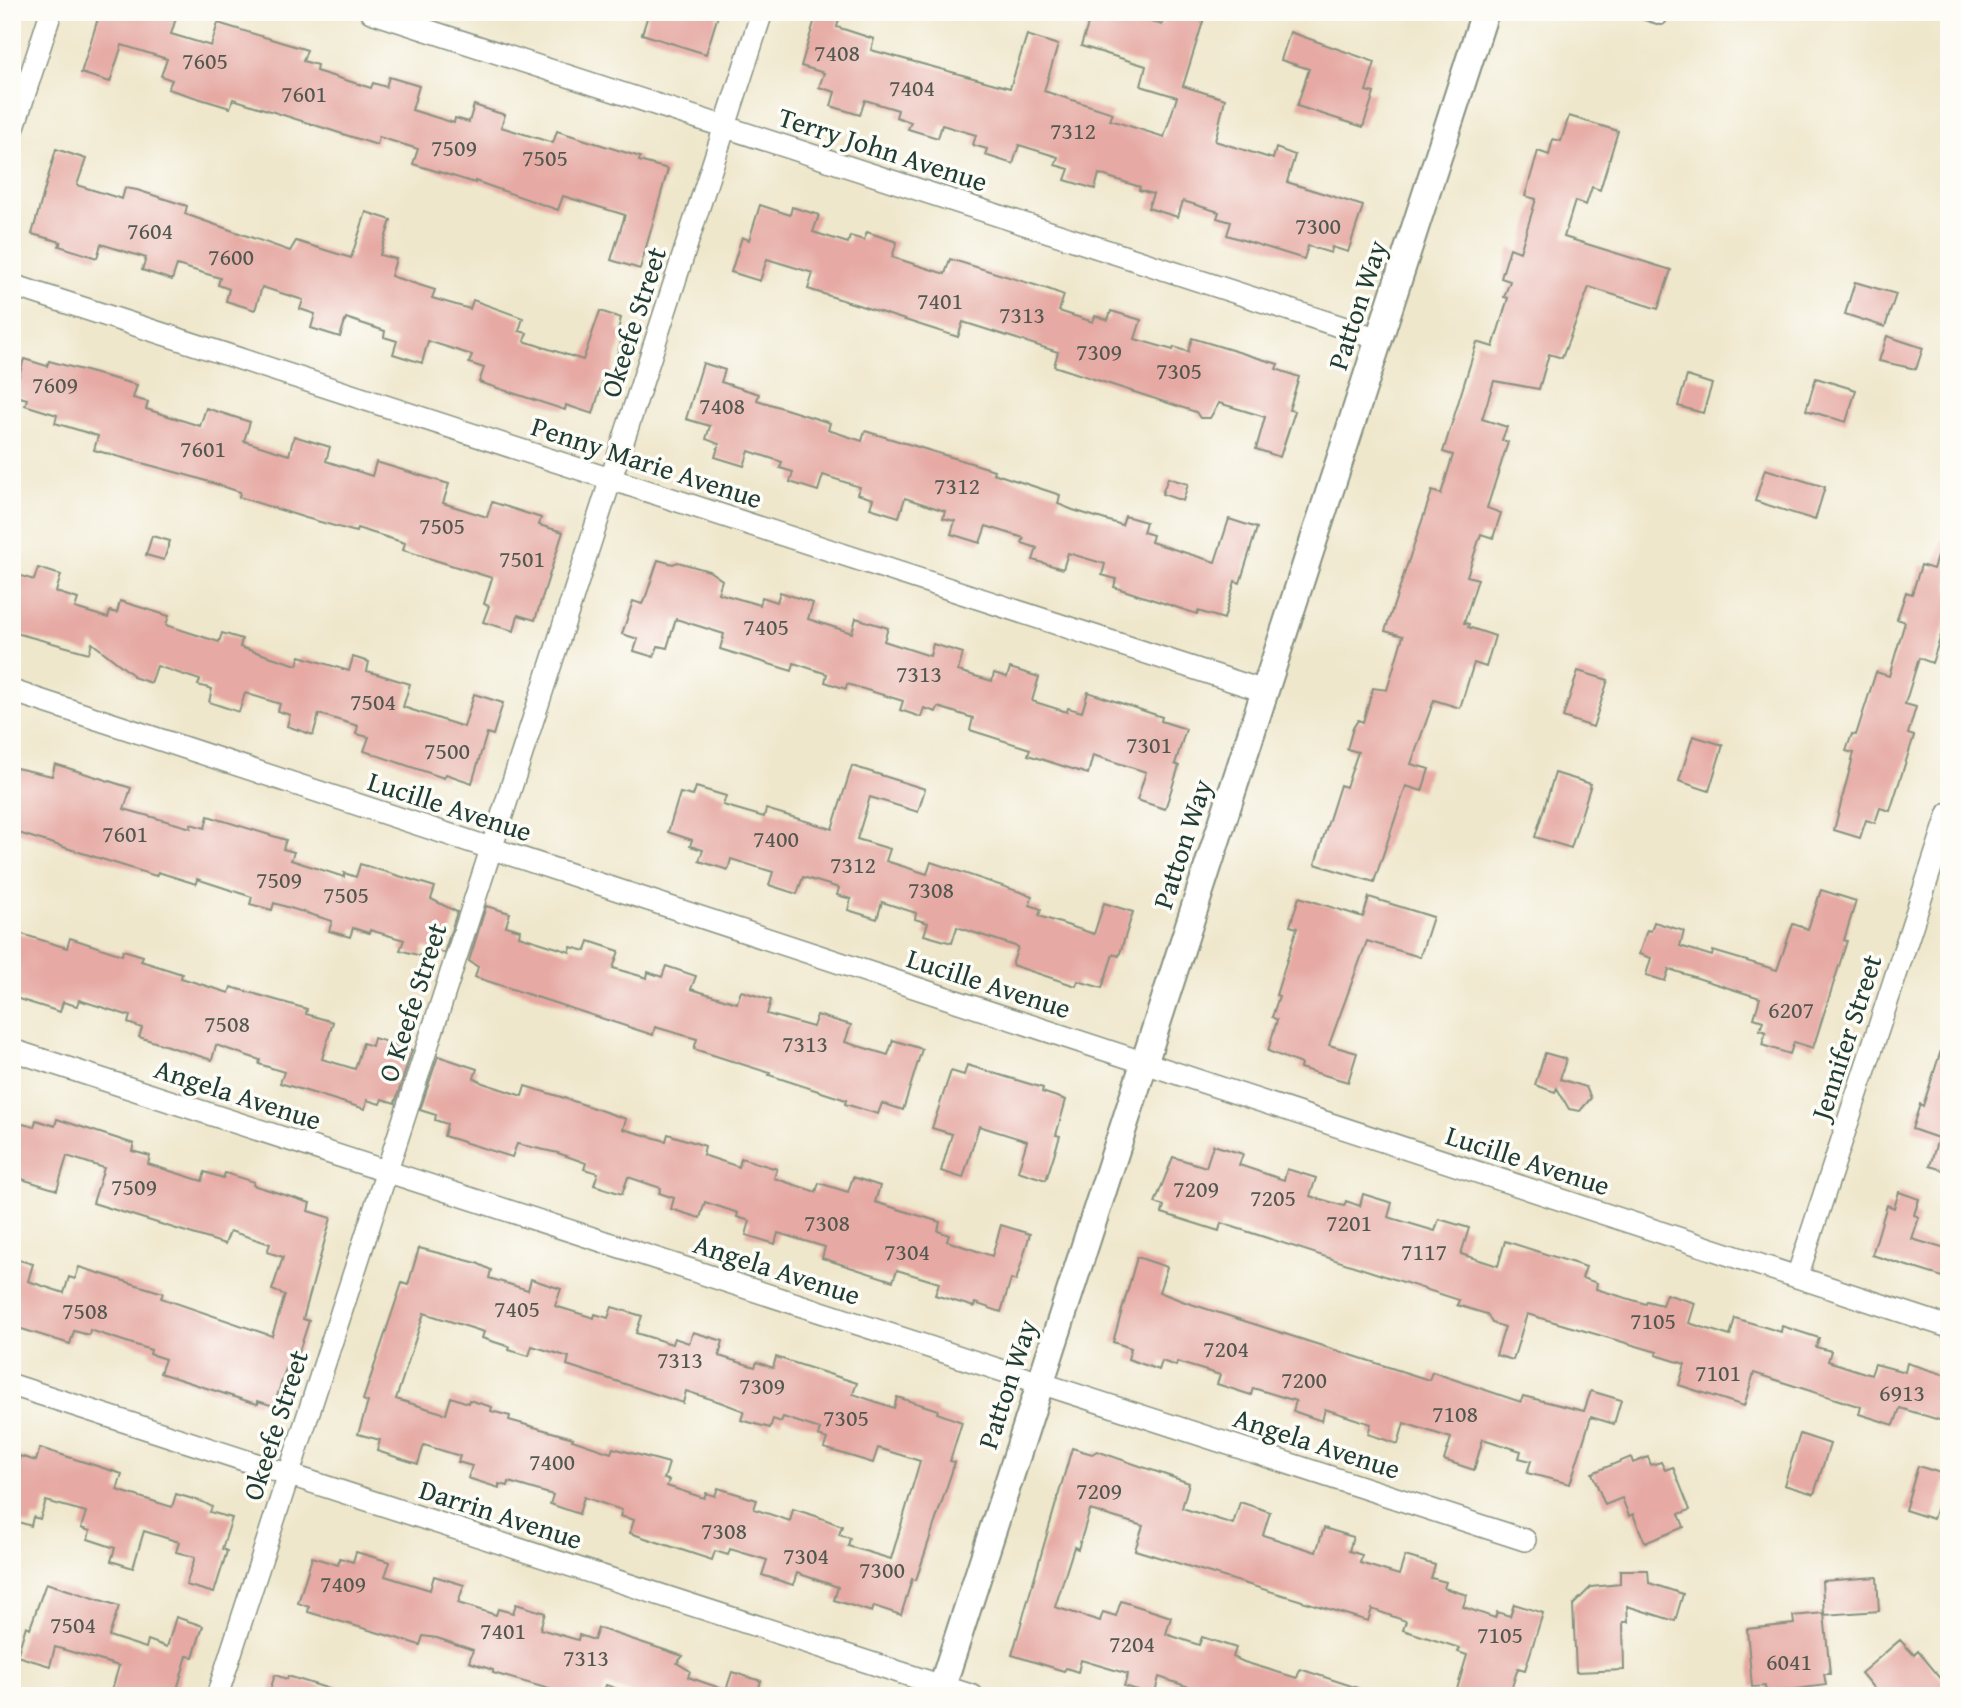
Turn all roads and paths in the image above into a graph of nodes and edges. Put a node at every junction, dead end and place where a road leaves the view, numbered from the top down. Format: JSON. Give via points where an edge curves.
{"nodes":[{"id":1,"x":51,"y":12,"type":"edge"},
{"id":2,"x":371,"y":12,"type":"edge"},
{"id":3,"x":762,"y":12,"type":"edge"},
{"id":4,"x":1485,"y":12,"type":"edge"},
{"id":5,"x":1639,"y":12,"type":"edge"},
{"id":6,"x":1661,"y":19,"type":"dead end"},
{"id":7,"x":725,"y":127,"type":"junction"},
{"id":8,"x":12,"y":133,"type":"edge"},
{"id":9,"x":12,"y":285,"type":"edge"},
{"id":10,"x":1379,"y":339,"type":"junction"},
{"id":11,"x":611,"y":480,"type":"junction"},
{"id":12,"x":12,"y":691,"type":"edge"},
{"id":13,"x":1264,"y":691,"type":"junction"},
{"id":14,"x":1949,"y":813,"type":"edge"},
{"id":15,"x":491,"y":849,"type":"junction"},
{"id":16,"x":12,"y":1051,"type":"edge"},
{"id":17,"x":1144,"y":1063,"type":"junction"},
{"id":18,"x":387,"y":1172,"type":"junction"},
{"id":19,"x":1797,"y":1277,"type":"junction"},
{"id":20,"x":1949,"y":1327,"type":"edge"},
{"id":21,"x":1040,"y":1383,"type":"junction"},
{"id":22,"x":12,"y":1385,"type":"edge"},
{"id":23,"x":289,"y":1475,"type":"junction"},
{"id":24,"x":1525,"y":1541,"type":"dead end"},
{"id":25,"x":941,"y":1691,"type":"edge"},
{"id":26,"x":217,"y":1696,"type":"edge"},
{"id":27,"x":973,"y":1696,"type":"edge"}],
"edges":[{"from":1,"to":8,"type":"street"},
{"from":2,"to":7,"type":"street","name":"Terry John Avenue"},
{"from":3,"to":7,"type":"street","name":"Okeefe Street"},
{"from":4,"to":10,"type":"street","name":"Patton Way"},
{"from":5,"to":6,"type":"lane"},
{"from":7,"to":10,"type":"street","name":"Terry John Avenue"},
{"from":7,"to":11,"type":"street","name":"Okeefe Street"},
{"from":9,"to":11,"type":"street","name":"Penny Marie Avenue"},
{"from":10,"to":13,"type":"street","name":"Patton Way"},
{"from":11,"to":13,"type":"street","name":"Penny Marie Avenue"},
{"from":11,"to":15,"type":"street","name":"Okeefe Street"},
{"from":12,"to":15,"type":"street","name":"Lucille Avenue"},
{"from":13,"to":17,"type":"street","name":"Patton Way"},
{"from":14,"to":19,"type":"street","name":"Jennifer Street"},
{"from":15,"to":17,"type":"street","name":"Lucille Avenue"},
{"from":15,"to":18,"type":"street","name":"O Keefe Street"},
{"from":16,"to":18,"type":"street","name":"Angela Avenue"},
{"from":17,"to":19,"type":"street","name":"Lucille Avenue"},
{"from":17,"to":21,"type":"street","name":"Patton Way"},
{"from":18,"to":21,"type":"street","name":"Angela Avenue"},
{"from":18,"to":23,"type":"street","name":"Okeefe Street"},
{"from":19,"to":20,"type":"street","name":"Lucille Avenue"},
{"from":21,"to":24,"type":"street","name":"Angela Avenue"},
{"from":21,"to":25,"type":"street","name":"Patton Way"},
{"from":22,"to":23,"type":"street","name":"Darrin Avenue"},
{"from":23,"to":25,"type":"street","name":"Darrin Avenue"},
{"from":23,"to":26,"type":"street","name":"Okeefe Street"},
{"from":25,"to":27,"type":"street","name":"Darrin Avenue"}]}
